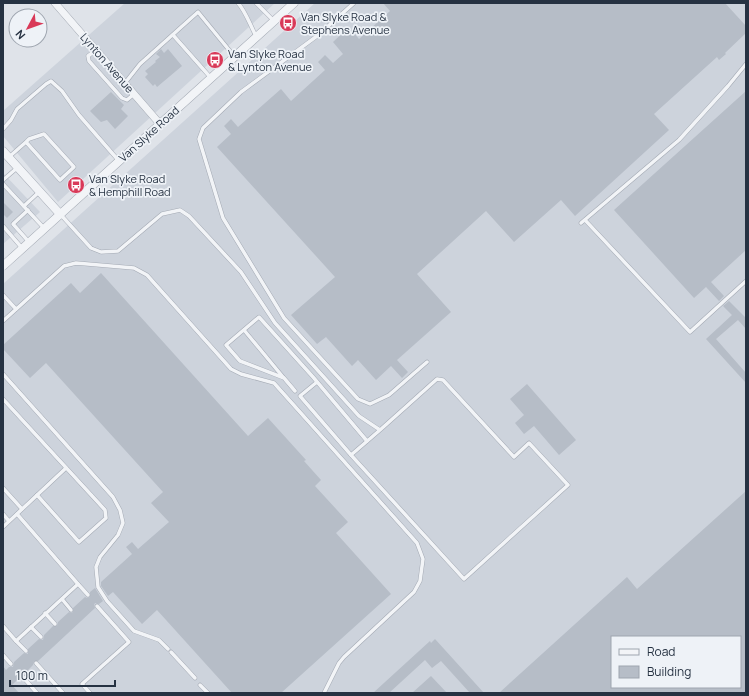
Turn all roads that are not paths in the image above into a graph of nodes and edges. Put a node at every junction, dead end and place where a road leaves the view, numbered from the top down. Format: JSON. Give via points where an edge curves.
{"nodes":[{"id":1,"x":55,"y":3,"type":"edge"},
{"id":2,"x":238,"y":3,"type":"edge"},
{"id":3,"x":256,"y":3,"type":"edge"},
{"id":4,"x":294,"y":3,"type":"edge"},
{"id":5,"x":354,"y":3,"type":"edge"},
{"id":6,"x":274,"y":21,"type":"junction"},
{"id":7,"x":173,"y":35,"type":"junction"},
{"id":8,"x":256,"y":37,"type":"junction"},
{"id":9,"x":96,"y":50,"type":"junction"},
{"id":10,"x":234,"y":57,"type":"junction"},
{"id":11,"x":746,"y":64,"type":"edge"},
{"id":12,"x":211,"y":78,"type":"junction"},
{"id":13,"x":125,"y":84,"type":"junction"},
{"id":14,"x":134,"y":94,"type":"junction"},
{"id":15,"x":160,"y":124,"type":"junction"},
{"id":16,"x":3,"y":129,"type":"edge"},
{"id":17,"x":26,"y":142,"type":"junction"},
{"id":18,"x":6,"y":154,"type":"edge"},
{"id":19,"x":119,"y":161,"type":"junction"},
{"id":20,"x":18,"y":167,"type":"junction"},
{"id":21,"x":3,"y":180,"type":"edge"},
{"id":22,"x":3,"y":184,"type":"edge"},
{"id":23,"x":40,"y":191,"type":"junction"},
{"id":24,"x":24,"y":206,"type":"junction"},
{"id":25,"x":28,"y":210,"type":"junction"},
{"id":26,"x":60,"y":214,"type":"junction"},
{"id":27,"x":585,"y":220,"type":"junction"},
{"id":28,"x":581,"y":223,"type":"dead end"},
{"id":29,"x":3,"y":226,"type":"edge"},
{"id":30,"x":44,"y":228,"type":"junction"},
{"id":31,"x":29,"y":242,"type":"junction"},
{"id":32,"x":22,"y":248,"type":"junction"},
{"id":33,"x":3,"y":266,"type":"edge"},
{"id":34,"x":746,"y":281,"type":"edge"},
{"id":35,"x":3,"y":295,"type":"edge"},
{"id":36,"x":16,"y":309,"type":"junction"},
{"id":37,"x":3,"y":321,"type":"edge"},
{"id":38,"x":244,"y":330,"type":"junction"},
{"id":39,"x":427,"y":362,"type":"dead end"},
{"id":40,"x":3,"y":374,"type":"edge"},
{"id":41,"x":284,"y":378,"type":"junction"},
{"id":42,"x":317,"y":382,"type":"junction"},
{"id":43,"x":295,"y":390,"type":"dead end"},
{"id":44,"x":3,"y":399,"type":"edge"},
{"id":45,"x":380,"y":430,"type":"junction"},
{"id":46,"x":367,"y":441,"type":"junction"},
{"id":47,"x":351,"y":455,"type":"junction"},
{"id":48,"x":66,"y":468,"type":"junction"},
{"id":49,"x":3,"y":488,"type":"edge"},
{"id":50,"x":37,"y":495,"type":"junction"},
{"id":51,"x":22,"y":509,"type":"junction"},
{"id":52,"x":3,"y":514,"type":"edge"},
{"id":53,"x":17,"y":514,"type":"junction"},
{"id":54,"x":9,"y":521,"type":"junction"},
{"id":55,"x":3,"y":527,"type":"edge"},
{"id":56,"x":78,"y":584,"type":"junction"},
{"id":57,"x":88,"y":595,"type":"dead end"},
{"id":58,"x":62,"y":599,"type":"junction"},
{"id":59,"x":98,"y":606,"type":"dead end"},
{"id":60,"x":71,"y":610,"type":"dead end"},
{"id":61,"x":46,"y":613,"type":"junction"},
{"id":62,"x":55,"y":624,"type":"dead end"},
{"id":63,"x":3,"y":626,"type":"edge"},
{"id":64,"x":31,"y":627,"type":"junction"},
{"id":65,"x":41,"y":638,"type":"dead end"},
{"id":66,"x":16,"y":641,"type":"junction"},
{"id":67,"x":26,"y":651,"type":"dead end"},
{"id":68,"x":3,"y":655,"type":"edge"},
{"id":69,"x":36,"y":663,"type":"dead end"},
{"id":70,"x":11,"y":664,"type":"dead end"},
{"id":71,"x":22,"y":676,"type":"dead end"},
{"id":72,"x":194,"y":678,"type":"dead end"},
{"id":73,"x":200,"y":685,"type":"dead end"},
{"id":74,"x":37,"y":693,"type":"edge"},
{"id":75,"x":63,"y":693,"type":"edge"},
{"id":76,"x":90,"y":693,"type":"edge"},
{"id":77,"x":208,"y":693,"type":"edge"},
{"id":78,"x":324,"y":693,"type":"edge"}],
"edges":[{"from":1,"to":9,"type":"street","name":"Lynton Avenue"},
{"from":2,"to":8,"type":"lane"},
{"from":3,"to":6,"type":"lane"},
{"from":4,"to":6,"type":"street","name":"Van Slyke Road"},
{"from":5,"to":39,"type":"lane","via":[[317,36],[241,92],[203,128],[198,139],[222,218],[284,318],[358,399],[370,404],[389,395]]},
{"from":6,"to":8,"type":"street","name":"Van Slyke Road"},
{"from":7,"to":10,"type":"lane","via":[[198,12]]},
{"from":7,"to":12,"type":"lane"},
{"from":7,"to":13,"type":"lane","via":[[140,64]]},
{"from":8,"to":10,"type":"street","name":"Van Slyke Road"},
{"from":9,"to":13,"type":"street","name":"Lynton Avenue"},
{"from":9,"to":14,"type":"lane","via":[[88,56],[89,61],[122,98],[127,100]]},
{"from":10,"to":12,"type":"street","name":"Van Slyke Road"},
{"from":11,"to":27,"type":"lane","via":[[679,140]]},
{"from":12,"to":15,"type":"street","name":"Van Slyke Road"},
{"from":13,"to":14,"type":"street","name":"Lynton Avenue"},
{"from":14,"to":15,"type":"street","name":"Lynton Avenue"},
{"from":15,"to":19,"type":"street","name":"Van Slyke Road"},
{"from":16,"to":19,"type":"lane","via":[[17,109],[51,81]]},
{"from":17,"to":17,"type":"lane","via":[[44,134],[74,167],[60,180]]},
{"from":17,"to":18,"type":"lane"},
{"from":18,"to":20,"type":"street"},
{"from":19,"to":26,"type":"street","name":"Van Slyke Road"},
{"from":20,"to":21,"type":"lane"},
{"from":20,"to":23,"type":"street"},
{"from":22,"to":24,"type":"lane"},
{"from":23,"to":24,"type":"lane"},
{"from":23,"to":26,"type":"street"},
{"from":24,"to":25,"type":"lane"},
{"from":25,"to":30,"type":"lane"},
{"from":25,"to":31,"type":"lane","via":[[13,224]]},
{"from":26,"to":30,"type":"street","name":"Van Slyke Road"},
{"from":26,"to":45,"type":"lane","via":[[91,248],[101,252],[118,251],[162,214],[180,210],[241,272],[275,323],[359,416]]},
{"from":27,"to":28,"type":"lane"},
{"from":27,"to":34,"type":"lane","via":[[690,332]]},
{"from":29,"to":32,"type":"lane"},
{"from":30,"to":31,"type":"street","name":"Van Slyke Road"},
{"from":31,"to":32,"type":"street","name":"Van Slyke Road"},
{"from":32,"to":33,"type":"street","name":"Van Slyke Road"},
{"from":35,"to":36,"type":"lane"},
{"from":36,"to":37,"type":"lane"},
{"from":36,"to":78,"type":"lane","via":[[64,266],[76,263],[134,268],[147,275],[231,369],[274,383],[416,543],[423,559],[420,581],[414,592],[344,657]]},
{"from":38,"to":41,"type":"lane"},
{"from":38,"to":41,"type":"lane","via":[[226,345],[240,361]]},
{"from":38,"to":42,"type":"lane","via":[[259,317]]},
{"from":40,"to":72,"type":"lane","via":[[113,497],[120,510],[123,523],[118,535],[96,567],[98,588],[134,630],[159,640]]},
{"from":41,"to":43,"type":"lane"},
{"from":42,"to":46,"type":"lane"},
{"from":42,"to":47,"type":"lane","via":[[300,396]]},
{"from":44,"to":48,"type":"lane"},
{"from":45,"to":46,"type":"lane"},
{"from":45,"to":47,"type":"lane","via":[[438,379],[443,380],[514,457],[529,443],[568,485],[464,579]]},
{"from":46,"to":47,"type":"lane"},
{"from":48,"to":50,"type":"lane"},
{"from":48,"to":50,"type":"lane","via":[[105,510],[106,518],[79,542]]},
{"from":49,"to":51,"type":"lane"},
{"from":50,"to":51,"type":"lane"},
{"from":51,"to":53,"type":"lane"},
{"from":52,"to":54,"type":"lane"},
{"from":53,"to":54,"type":"lane"},
{"from":53,"to":56,"type":"lane"},
{"from":54,"to":55,"type":"lane"},
{"from":56,"to":57,"type":"lane"},
{"from":56,"to":58,"type":"lane"},
{"from":58,"to":60,"type":"lane"},
{"from":58,"to":61,"type":"lane"},
{"from":59,"to":76,"type":"lane","via":[[130,642],[82,684]]},
{"from":61,"to":62,"type":"lane"},
{"from":61,"to":64,"type":"lane"},
{"from":63,"to":66,"type":"lane"},
{"from":64,"to":65,"type":"lane"},
{"from":64,"to":66,"type":"lane"},
{"from":66,"to":67,"type":"lane"},
{"from":68,"to":70,"type":"lane"},
{"from":69,"to":75,"type":"lane"},
{"from":71,"to":74,"type":"lane"},
{"from":73,"to":77,"type":"lane"}]}
